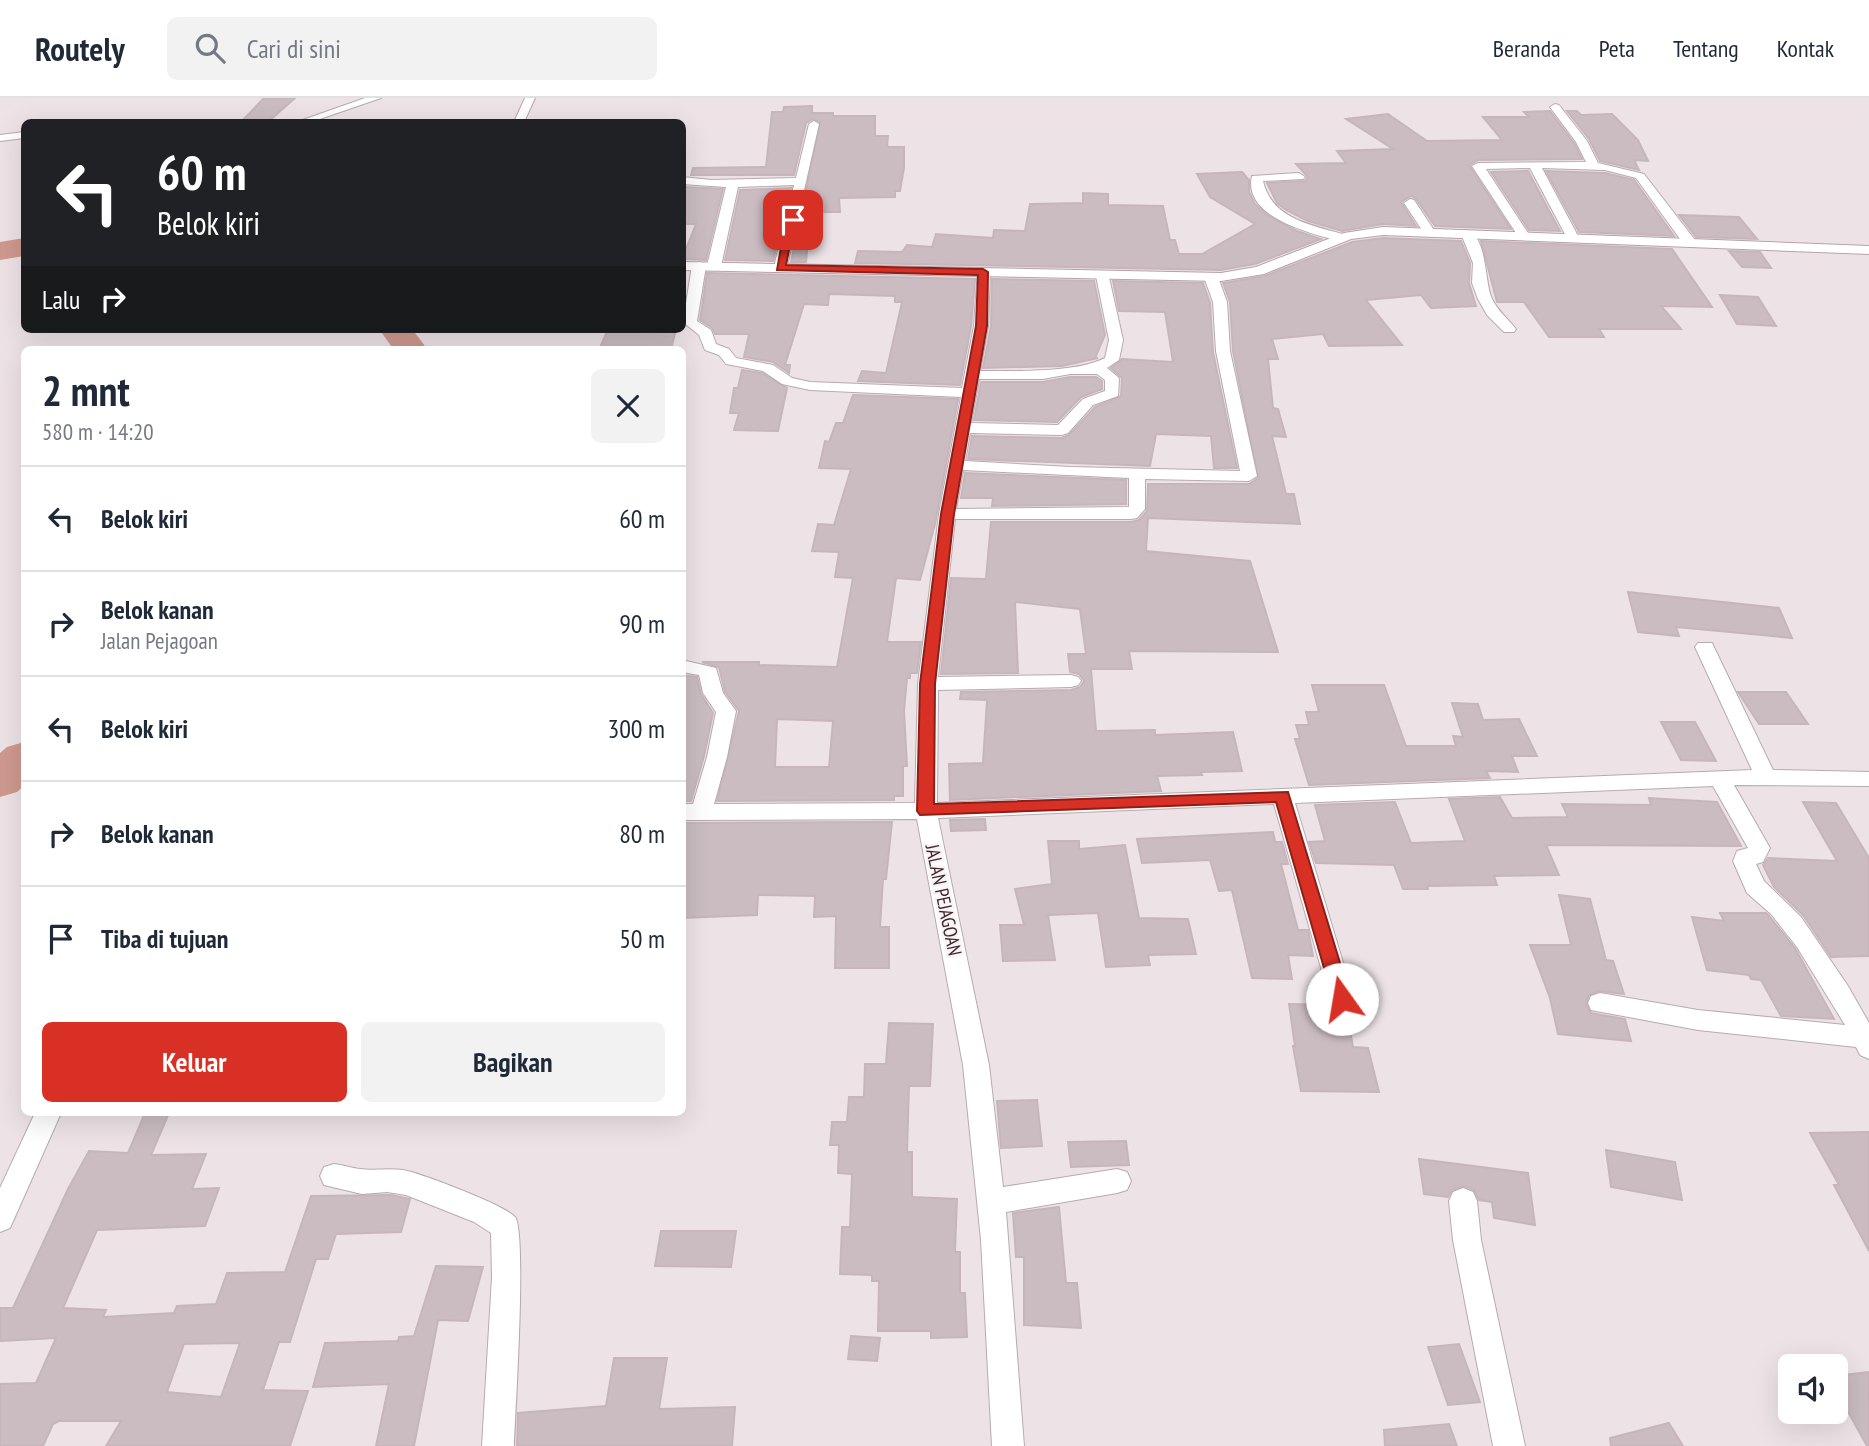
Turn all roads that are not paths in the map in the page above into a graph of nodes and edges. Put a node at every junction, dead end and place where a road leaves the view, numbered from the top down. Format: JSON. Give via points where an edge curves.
{"nodes":[{"id":1,"x":376,"y":98,"type":"edge"},
{"id":2,"x":530,"y":98,"type":"edge"},
{"id":3,"x":1555,"y":107,"type":"dead end"},
{"id":4,"x":311,"y":119,"type":"edge"},
{"id":5,"x":520,"y":119,"type":"edge"},
{"id":6,"x":814,"y":124,"type":"dead end"},
{"id":7,"x":21,"y":135,"type":"edge"},
{"id":8,"x":0,"y":138,"type":"edge"},
{"id":9,"x":1535,"y":166,"type":"junction"},
{"id":10,"x":1595,"y":167,"type":"junction"},
{"id":11,"x":1299,"y":177,"type":"dead end"},
{"id":12,"x":686,"y":181,"type":"edge"},
{"id":13,"x":799,"y":181,"type":"junction"},
{"id":14,"x":733,"y":183,"type":"junction"},
{"id":15,"x":1410,"y":203,"type":"dead end"},
{"id":16,"x":1430,"y":233,"type":"junction"},
{"id":17,"x":1467,"y":234,"type":"junction"},
{"id":18,"x":1524,"y":236,"type":"junction"},
{"id":19,"x":1342,"y":238,"type":"junction"},
{"id":20,"x":1573,"y":238,"type":"junction"},
{"id":21,"x":1690,"y":243,"type":"junction"},
{"id":22,"x":1869,"y":250,"type":"edge"},
{"id":23,"x":686,"y":266,"type":"edge"},
{"id":24,"x":707,"y":266,"type":"junction"},
{"id":25,"x":781,"y":267,"type":"junction"},
{"id":26,"x":983,"y":272,"type":"junction"},
{"id":27,"x":1103,"y":275,"type":"junction"},
{"id":28,"x":1211,"y":277,"type":"junction"},
{"id":29,"x":1509,"y":329,"type":"dead end"},
{"id":30,"x":1098,"y":370,"type":"junction"},
{"id":31,"x":971,"y":384,"type":"junction"},
{"id":32,"x":963,"y":428,"type":"junction"},
{"id":33,"x":956,"y":465,"type":"junction"},
{"id":34,"x":1138,"y":473,"type":"junction"},
{"id":35,"x":947,"y":514,"type":"junction"},
{"id":36,"x":1705,"y":647,"type":"dead end"},
{"id":37,"x":686,"y":667,"type":"edge"},
{"id":38,"x":1072,"y":681,"type":"dead end"},
{"id":39,"x":928,"y":684,"type":"junction"},
{"id":40,"x":1766,"y":777,"type":"junction"},
{"id":41,"x":1719,"y":778,"type":"junction"},
{"id":42,"x":1869,"y":779,"type":"edge"},
{"id":43,"x":1282,"y":796,"type":"junction"},
{"id":44,"x":926,"y":811,"type":"junction"},
{"id":45,"x":692,"y":812,"type":"edge"},
{"id":46,"x":1342,"y":999,"type":"dead end"},
{"id":47,"x":1600,"y":1003,"type":"dead end"},
{"id":48,"x":1866,"y":1042,"type":"edge"},
{"id":49,"x":47,"y":1116,"type":"edge"},
{"id":50,"x":334,"y":1176,"type":"dead end"},
{"id":51,"x":1117,"y":1181,"type":"dead end"},
{"id":52,"x":990,"y":1202,"type":"junction"},
{"id":53,"x":1463,"y":1202,"type":"dead end"},
{"id":54,"x":0,"y":1219,"type":"edge"},
{"id":55,"x":498,"y":1446,"type":"edge"},
{"id":56,"x":1008,"y":1446,"type":"edge"},
{"id":57,"x":1509,"y":1446,"type":"edge"}],
"edges":[{"from":1,"to":4,"type":"street"},
{"from":2,"to":5,"type":"street"},
{"from":3,"to":10,"type":"street"},
{"from":6,"to":13,"type":"street"},
{"from":7,"to":8,"type":"street"},
{"from":9,"to":10,"type":"street"},
{"from":9,"to":18,"type":"street","via":[[1478,166]]},
{"from":9,"to":20,"type":"street"},
{"from":10,"to":21,"type":"street","via":[[1640,176]]},
{"from":11,"to":19,"type":"street","via":[[1256,178],[1265,205],[1282,218]]},
{"from":12,"to":14,"type":"street"},
{"from":13,"to":14,"type":"street"},
{"from":13,"to":25,"type":"street"},
{"from":14,"to":24,"type":"street"},
{"from":15,"to":16,"type":"street"},
{"from":16,"to":17,"type":"street"},
{"from":16,"to":19,"type":"street","via":[[1383,231]]},
{"from":17,"to":18,"type":"street"},
{"from":17,"to":29,"type":"street","via":[[1480,263],[1479,283],[1485,299]]},
{"from":18,"to":20,"type":"street"},
{"from":19,"to":28,"type":"street","via":[[1259,271]]},
{"from":20,"to":21,"type":"street"},
{"from":21,"to":22,"type":"street"},
{"from":23,"to":24,"type":"street"},
{"from":24,"to":25,"type":"street"},
{"from":24,"to":31,"type":"street","via":[[690,322],[706,333],[710,347],[724,352],[731,361],[768,368],[787,381],[810,386]]},
{"from":25,"to":26,"type":"street"},
{"from":26,"to":27,"type":"street"},
{"from":26,"to":31,"type":"street","name":"JALAN PEJAGOAN","via":[[981,326]]},
{"from":27,"to":28,"type":"street"},
{"from":27,"to":30,"type":"street","via":[[1116,340],[1112,360]]},
{"from":28,"to":34,"type":"street","via":[[1220,302],[1223,351],[1249,476]]},
{"from":30,"to":31,"type":"street"},
{"from":30,"to":32,"type":"street","via":[[1112,378],[1112,393],[1088,402],[1062,430]]},
{"from":31,"to":32,"type":"street","name":"JALAN PEJAGOAN"},
{"from":32,"to":33,"type":"street","name":"JALAN PEJAGOAN"},
{"from":33,"to":34,"type":"street"},
{"from":33,"to":35,"type":"street","name":"JALAN PEJAGOAN"},
{"from":34,"to":35,"type":"street","via":[[1137,509],[1131,514]]},
{"from":35,"to":39,"type":"street","name":"JALAN PEJAGOAN"},
{"from":36,"to":40,"type":"street"},
{"from":37,"to":45,"type":"street","via":[[709,673],[713,697],[726,711],[717,757]]},
{"from":38,"to":39,"type":"street"},
{"from":39,"to":44,"type":"street","name":"JALAN PEJAGOAN"},
{"from":40,"to":41,"type":"street"},
{"from":40,"to":42,"type":"street"},
{"from":41,"to":43,"type":"street"},
{"from":41,"to":48,"type":"street","via":[[1759,848],[1755,856],[1745,857],[1745,867],[1762,895],[1778,907],[1820,963],[1848,1004]]},
{"from":43,"to":44,"type":"street"},
{"from":43,"to":46,"type":"street"},
{"from":44,"to":45,"type":"street"},
{"from":44,"to":52,"type":"street","name":"JALAN PEJAGOAN","via":[[976,1065]]},
{"from":47,"to":48,"type":"street"},
{"from":49,"to":54,"type":"street"},
{"from":50,"to":55,"type":"street","via":[[407,1183],[505,1226]]},
{"from":51,"to":52,"type":"street"},
{"from":52,"to":56,"type":"street","name":"JALAN PEJAGOAN"},
{"from":53,"to":57,"type":"street"}]}
